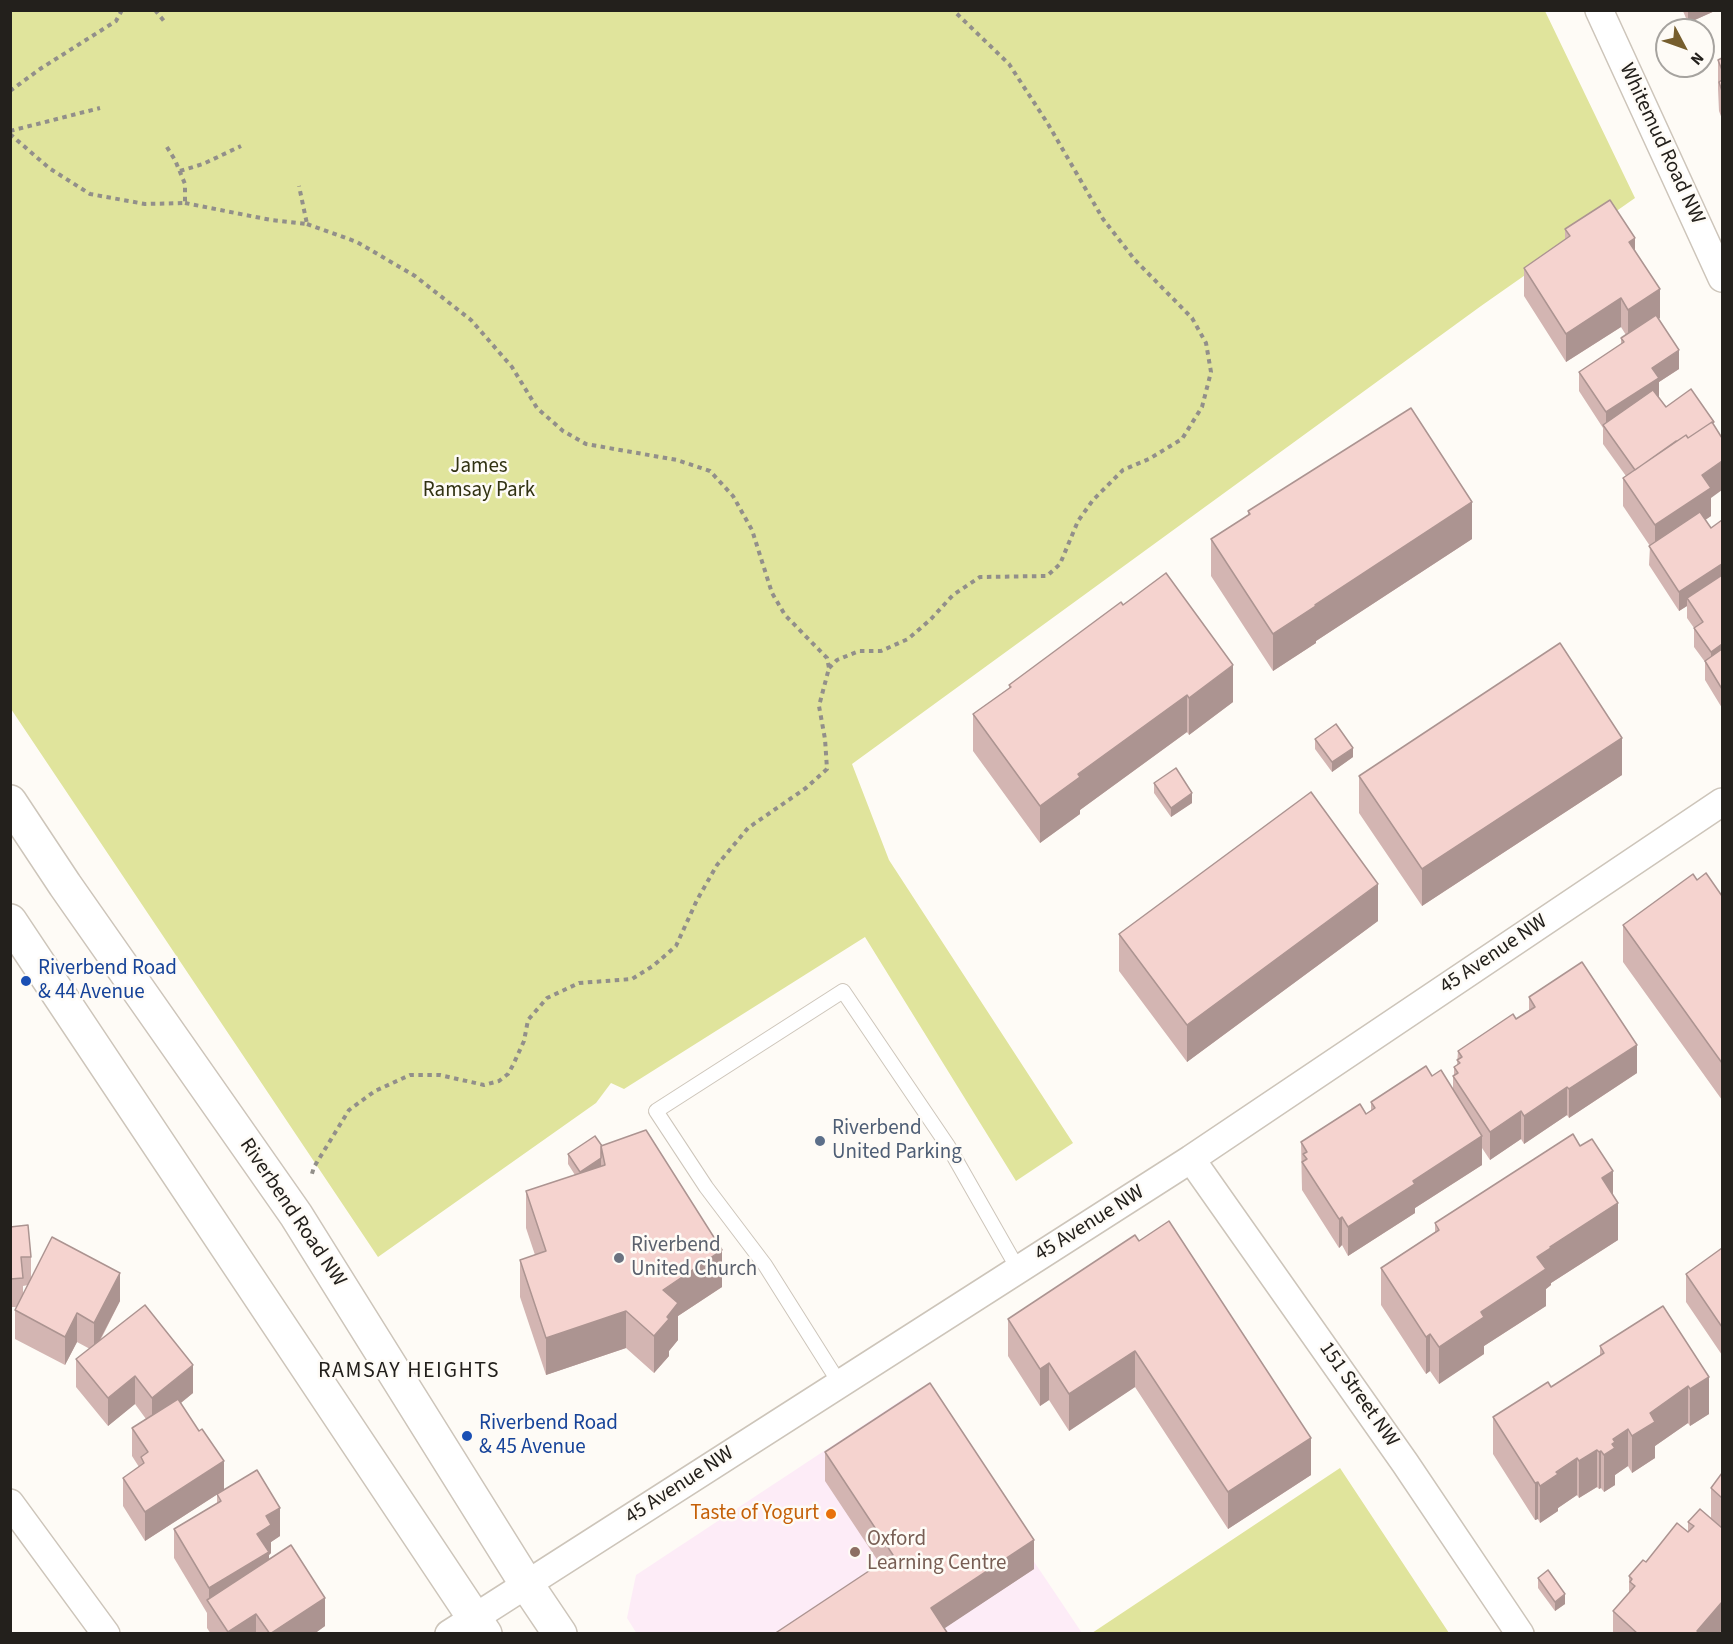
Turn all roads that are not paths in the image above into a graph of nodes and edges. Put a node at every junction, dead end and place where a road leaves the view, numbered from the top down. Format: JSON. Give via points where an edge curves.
{"nodes":[{"id":1,"x":1599,"y":10,"type":"edge"},
{"id":2,"x":1722,"y":278,"type":"edge"},
{"id":3,"x":10,"y":802,"type":"edge"},
{"id":4,"x":1722,"y":802,"type":"edge"},
{"id":5,"x":10,"y":921,"type":"edge"},
{"id":6,"x":1191,"y":1160,"type":"junction"},
{"id":7,"x":1018,"y":1269,"type":"junction"},
{"id":8,"x":840,"y":1383,"type":"junction"},
{"id":9,"x":10,"y":1503,"type":"edge"},
{"id":10,"x":527,"y":1585,"type":"junction"},
{"id":11,"x":469,"y":1628,"type":"edge"},
{"id":12,"x":106,"y":1634,"type":"edge"},
{"id":13,"x":560,"y":1634,"type":"edge"},
{"id":14,"x":1520,"y":1634,"type":"edge"}],
"edges":[{"from":1,"to":2,"type":"street","name":"Whitemud Road NW"},
{"from":3,"to":10,"type":"street","name":"Riverbend Road NW","via":[[296,1215]]},
{"from":4,"to":6,"type":"street","name":"45 Avenue NW"},
{"from":5,"to":11,"type":"street"},
{"from":6,"to":7,"type":"street","name":"45 Avenue NW"},
{"from":6,"to":14,"type":"street","name":"151 Street NW","via":[[1405,1462]]},
{"from":7,"to":8,"type":"street","name":"45 Avenue NW"},
{"from":7,"to":8,"type":"lane","via":[[948,1146],[843,991],[656,1111],[706,1187],[765,1265]]},
{"from":8,"to":10,"type":"street","name":"45 Avenue NW"},
{"from":9,"to":12,"type":"street"},
{"from":10,"to":11,"type":"street","name":"45 Avenue NW"},
{"from":10,"to":13,"type":"street","name":"Riverbend Road NW"}]}
